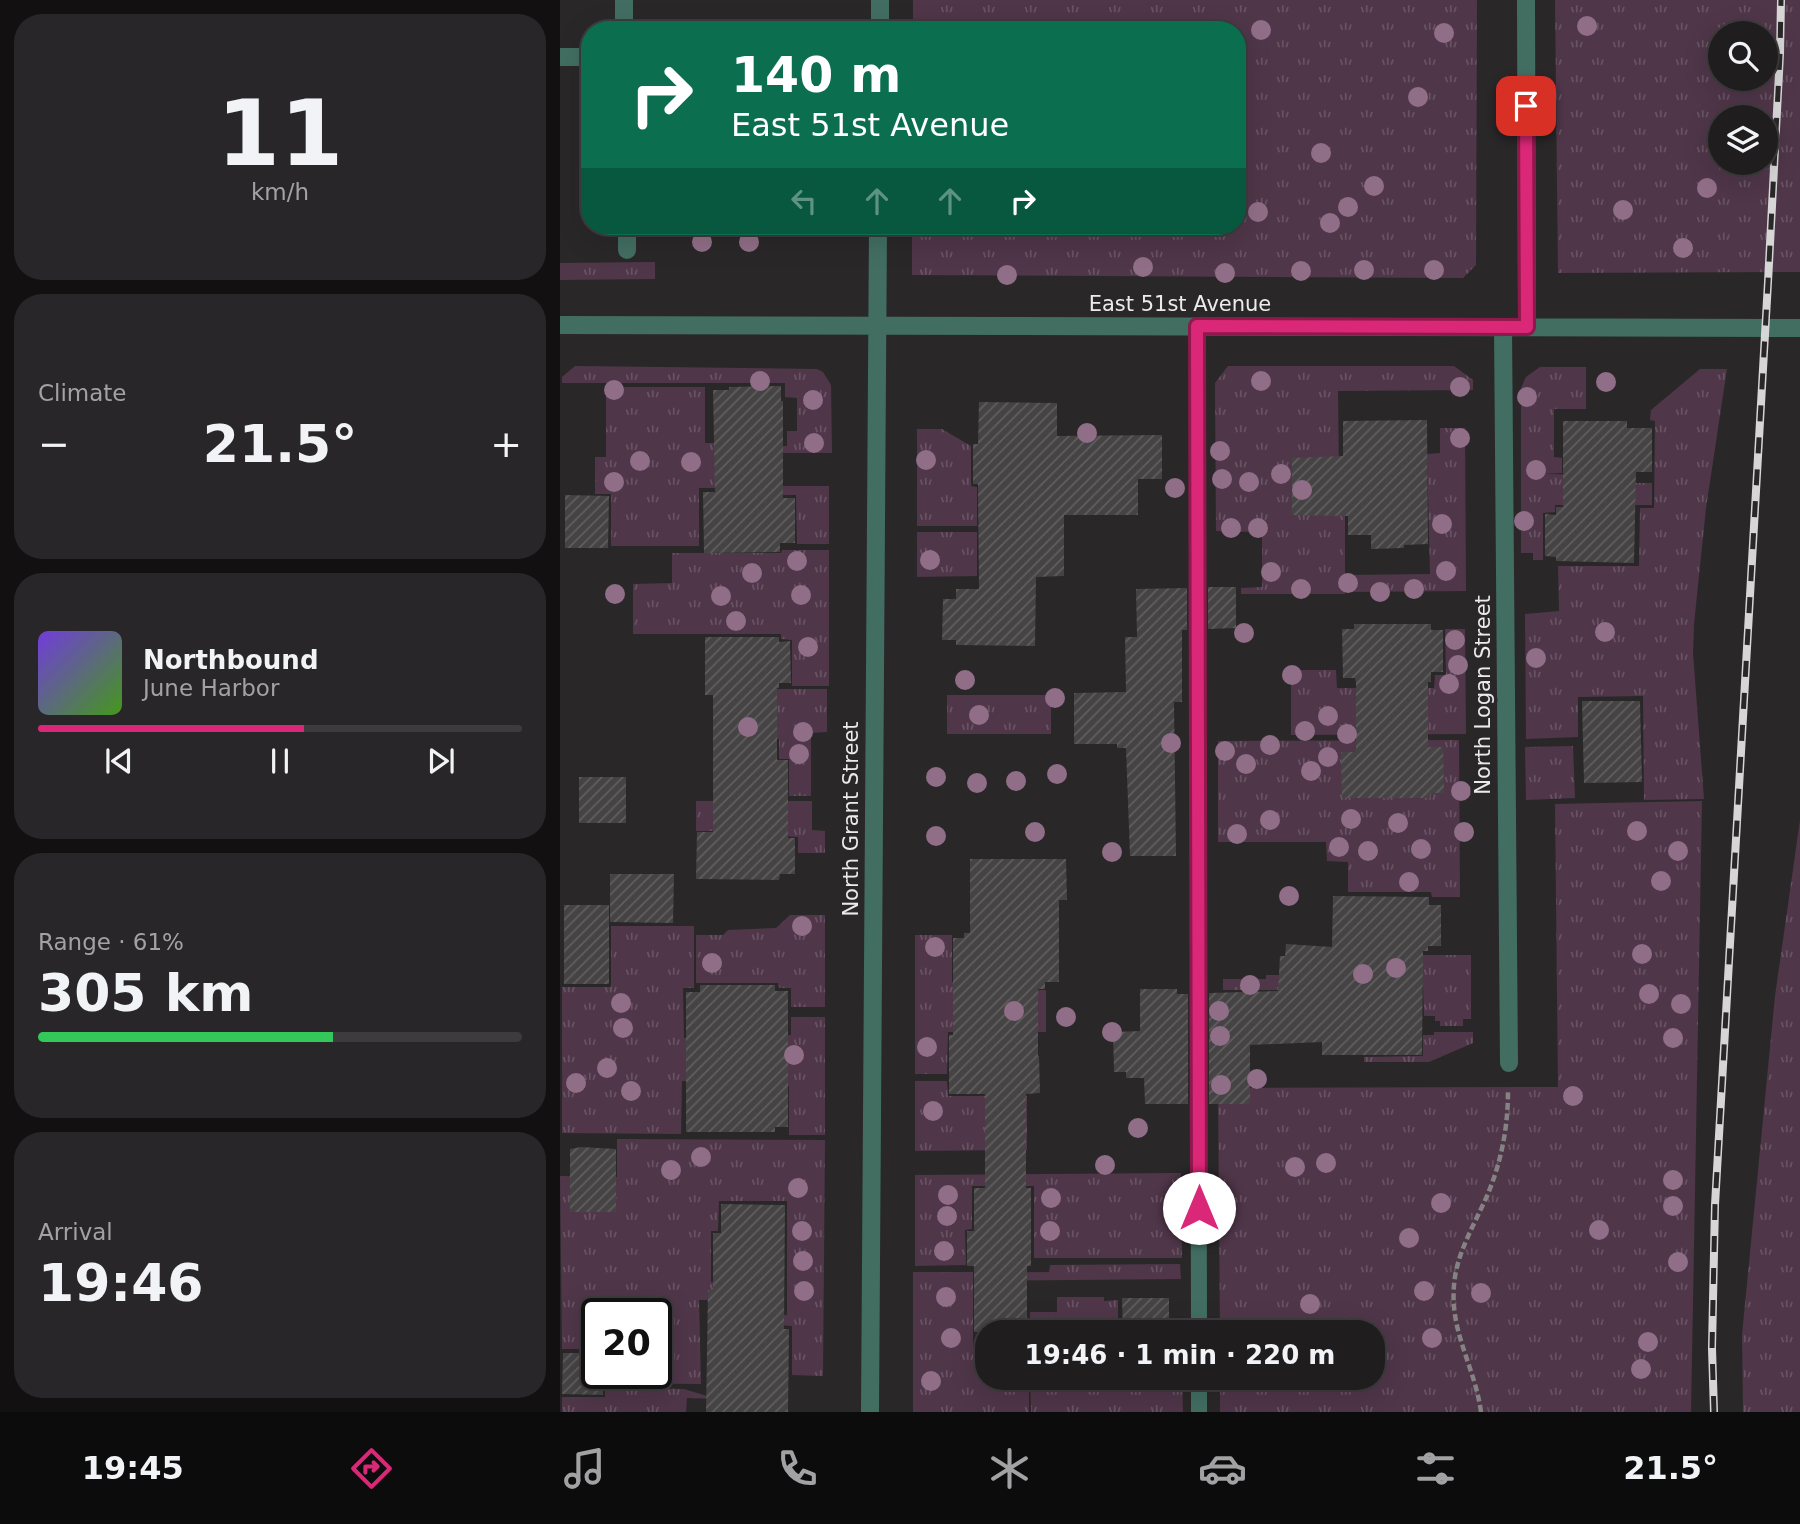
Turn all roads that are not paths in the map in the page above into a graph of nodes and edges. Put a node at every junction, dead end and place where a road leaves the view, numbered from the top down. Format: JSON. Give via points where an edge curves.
{"nodes":[{"id":1,"x":624,"y":0,"type":"edge"},
{"id":2,"x":880,"y":0,"type":"edge"},
{"id":3,"x":1526,"y":0,"type":"edge"},
{"id":4,"x":624,"y":21,"type":"edge"},
{"id":5,"x":880,"y":21,"type":"edge"},
{"id":6,"x":560,"y":57,"type":"edge"},
{"id":7,"x":581,"y":57,"type":"edge"},
{"id":8,"x":627,"y":235,"type":"edge"},
{"id":9,"x":878,"y":235,"type":"edge"},
{"id":10,"x":627,"y":250,"type":"dead end"},
{"id":11,"x":560,"y":325,"type":"edge"},
{"id":12,"x":878,"y":326,"type":"junction"},
{"id":13,"x":1197,"y":326,"type":"junction"},
{"id":14,"x":1503,"y":327,"type":"junction"},
{"id":15,"x":1527,"y":327,"type":"junction"},
{"id":16,"x":1800,"y":328,"type":"edge"},
{"id":17,"x":1509,"y":1063,"type":"road end"},
{"id":18,"x":1199,"y":1320,"type":"edge"},
{"id":19,"x":1199,"y":1390,"type":"edge"},
{"id":20,"x":870,"y":1412,"type":"edge"},
{"id":21,"x":1199,"y":1412,"type":"edge"}],
"edges":[{"from":1,"to":4,"type":"street"},
{"from":2,"to":5,"type":"street"},
{"from":3,"to":15,"type":"street"},
{"from":6,"to":7,"type":"street"},
{"from":8,"to":10,"type":"street"},
{"from":9,"to":12,"type":"street","name":"North Grant Street"},
{"from":11,"to":12,"type":"street","name":"East 51st Avenue"},
{"from":12,"to":13,"type":"street","name":"East 51st Avenue"},
{"from":12,"to":20,"type":"street","name":"North Grant Street"},
{"from":13,"to":14,"type":"street","name":"East 51st Avenue"},
{"from":13,"to":18,"type":"lane"},
{"from":14,"to":15,"type":"street","name":"East 51st Avenue"},
{"from":14,"to":17,"type":"street","name":"North Logan Street"},
{"from":15,"to":16,"type":"street","name":"East 51st Avenue"},
{"from":19,"to":21,"type":"lane"}]}
